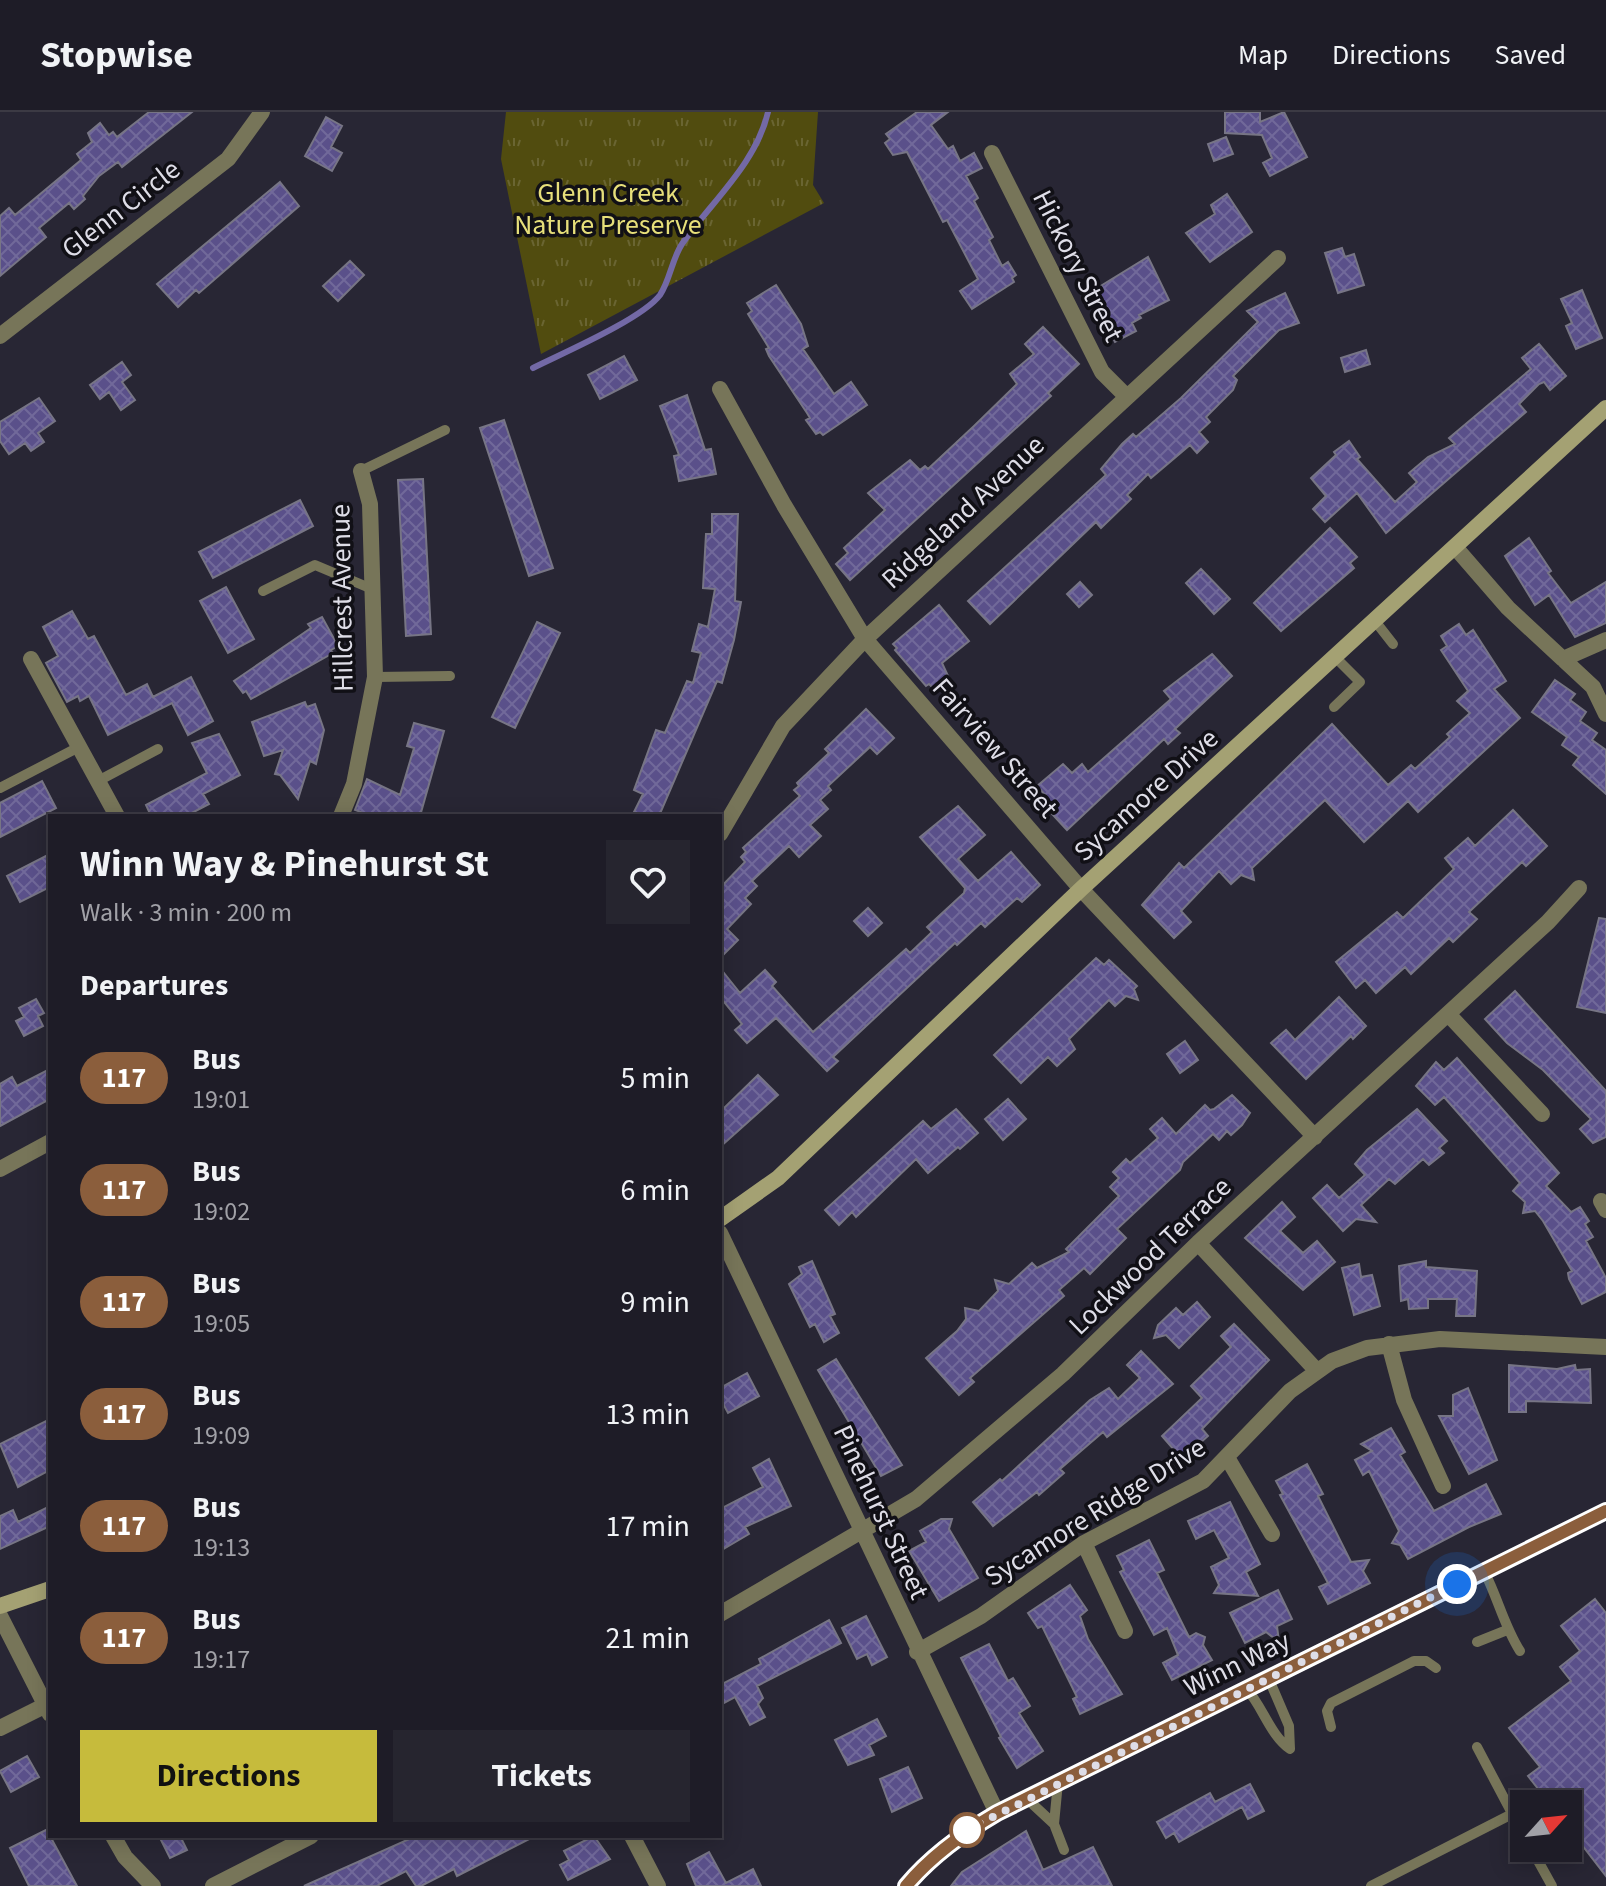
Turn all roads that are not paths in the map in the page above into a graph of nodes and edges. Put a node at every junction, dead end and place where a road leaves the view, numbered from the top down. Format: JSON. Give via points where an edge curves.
{"nodes":[{"id":1,"x":262,"y":112,"type":"edge"},
{"id":2,"x":992,"y":153,"type":"dead end"},
{"id":3,"x":1278,"y":258,"type":"dead end"},
{"id":4,"x":0,"y":336,"type":"edge"},
{"id":5,"x":720,"y":389,"type":"dead end"},
{"id":6,"x":1126,"y":396,"type":"junction"},
{"id":7,"x":1606,"y":408,"type":"edge"},
{"id":8,"x":445,"y":430,"type":"dead end"},
{"id":9,"x":361,"y":471,"type":"joint"},
{"id":10,"x":1455,"y":547,"type":"junction"},
{"id":11,"x":372,"y":589,"type":"junction"},
{"id":12,"x":263,"y":591,"type":"dead end"},
{"id":13,"x":1375,"y":621,"type":"junction"},
{"id":14,"x":865,"y":639,"type":"junction"},
{"id":15,"x":1606,"y":640,"type":"edge"},
{"id":16,"x":1393,"y":644,"type":"dead end"},
{"id":17,"x":1335,"y":657,"type":"junction"},
{"id":18,"x":31,"y":659,"type":"dead end"},
{"id":19,"x":1563,"y":659,"type":"junction"},
{"id":20,"x":450,"y":676,"type":"dead end"},
{"id":21,"x":375,"y":677,"type":"junction"},
{"id":22,"x":1334,"y":707,"type":"dead end"},
{"id":23,"x":1606,"y":714,"type":"edge"},
{"id":24,"x":77,"y":748,"type":"junction"},
{"id":25,"x":158,"y":749,"type":"dead end"},
{"id":26,"x":98,"y":781,"type":"junction"},
{"id":27,"x":0,"y":788,"type":"edge"},
{"id":28,"x":116,"y":814,"type":"edge"},
{"id":29,"x":342,"y":814,"type":"edge"},
{"id":30,"x":722,"y":831,"type":"edge"},
{"id":31,"x":1579,"y":888,"type":"dead end"},
{"id":32,"x":1081,"y":889,"type":"junction"},
{"id":33,"x":1449,"y":1015,"type":"junction"},
{"id":34,"x":1542,"y":1114,"type":"dead end"},
{"id":35,"x":1315,"y":1137,"type":"junction"},
{"id":36,"x":48,"y":1143,"type":"edge"},
{"id":37,"x":0,"y":1169,"type":"edge"},
{"id":38,"x":722,"y":1218,"type":"edge"},
{"id":39,"x":722,"y":1237,"type":"edge"},
{"id":40,"x":1198,"y":1243,"type":"junction"},
{"id":41,"x":1389,"y":1344,"type":"junction"},
{"id":42,"x":1606,"y":1347,"type":"edge"},
{"id":43,"x":1316,"y":1370,"type":"junction"},
{"id":44,"x":1228,"y":1459,"type":"junction"},
{"id":45,"x":1443,"y":1486,"type":"dead end"},
{"id":46,"x":1606,"y":1511,"type":"edge"},
{"id":47,"x":863,"y":1533,"type":"junction"},
{"id":48,"x":1272,"y":1534,"type":"dead end"},
{"id":49,"x":1084,"y":1543,"type":"junction"},
{"id":50,"x":1484,"y":1571,"type":"junction"},
{"id":51,"x":48,"y":1590,"type":"edge"},
{"id":52,"x":0,"y":1606,"type":"edge"},
{"id":53,"x":722,"y":1613,"type":"edge"},
{"id":54,"x":0,"y":1616,"type":"edge"},
{"id":55,"x":1507,"y":1630,"type":"junction"},
{"id":56,"x":1125,"y":1631,"type":"dead end"},
{"id":57,"x":1477,"y":1642,"type":"dead end"},
{"id":58,"x":1520,"y":1651,"type":"dead end"},
{"id":59,"x":917,"y":1652,"type":"junction"},
{"id":60,"x":1436,"y":1668,"type":"dead end"},
{"id":61,"x":1268,"y":1677,"type":"junction"},
{"id":62,"x":1246,"y":1688,"type":"junction"},
{"id":63,"x":48,"y":1709,"type":"edge"},
{"id":64,"x":1331,"y":1727,"type":"dead end"},
{"id":65,"x":0,"y":1728,"type":"edge"},
{"id":66,"x":1477,"y":1747,"type":"dead end"},
{"id":67,"x":1058,"y":1782,"type":"junction"},
{"id":68,"x":1026,"y":1798,"type":"junction"},
{"id":69,"x":1510,"y":1810,"type":"edge"},
{"id":70,"x":997,"y":1813,"type":"junction"},
{"id":71,"x":1510,"y":1815,"type":"edge"},
{"id":72,"x":1054,"y":1824,"type":"junction"},
{"id":73,"x":114,"y":1838,"type":"edge"},
{"id":74,"x":307,"y":1838,"type":"edge"},
{"id":75,"x":633,"y":1838,"type":"edge"},
{"id":76,"x":1064,"y":1850,"type":"dead end"},
{"id":77,"x":1539,"y":1862,"type":"edge"},
{"id":78,"x":153,"y":1886,"type":"edge"},
{"id":79,"x":213,"y":1886,"type":"edge"},
{"id":80,"x":658,"y":1886,"type":"edge"},
{"id":81,"x":906,"y":1886,"type":"edge"},
{"id":82,"x":1371,"y":1886,"type":"edge"},
{"id":83,"x":1552,"y":1886,"type":"edge"}],
"edges":[{"from":1,"to":4,"type":"street","name":"Glenn Circle","via":[[228,159]]},
{"from":2,"to":6,"type":"street","name":"Hickory Street","via":[[1102,372]]},
{"from":3,"to":6,"type":"street","name":"Ridgeland Avenue"},
{"from":5,"to":14,"type":"street","name":"Fairview Street"},
{"from":6,"to":14,"type":"street","name":"Ridgeland Avenue"},
{"from":7,"to":10,"type":"street","name":"Sycamore Drive"},
{"from":8,"to":9,"type":"lane"},
{"from":9,"to":11,"type":"street","name":"Hillcrest Avenue","via":[[370,504]]},
{"from":10,"to":13,"type":"street","name":"Sycamore Drive"},
{"from":10,"to":19,"type":"street","via":[[1508,608]]},
{"from":11,"to":12,"type":"lane","via":[[315,565]]},
{"from":11,"to":21,"type":"street","name":"Hillcrest Avenue"},
{"from":13,"to":16,"type":"lane"},
{"from":13,"to":17,"type":"street","name":"Sycamore Drive"},
{"from":14,"to":30,"type":"street","name":"Ridgeland Avenue","via":[[783,726]]},
{"from":14,"to":32,"type":"street","name":"Fairview Street"},
{"from":15,"to":19,"type":"street"},
{"from":17,"to":22,"type":"lane","via":[[1360,682]]},
{"from":17,"to":32,"type":"street","name":"Sycamore Drive"},
{"from":18,"to":24,"type":"street"},
{"from":19,"to":23,"type":"street","via":[[1593,687]]},
{"from":20,"to":21,"type":"lane"},
{"from":21,"to":29,"type":"street","name":"Hillcrest Avenue","via":[[354,784]]},
{"from":24,"to":26,"type":"street"},
{"from":24,"to":27,"type":"lane"},
{"from":25,"to":26,"type":"lane"},
{"from":26,"to":28,"type":"street"},
{"from":31,"to":33,"type":"street","name":"Lockwood Terrace"},
{"from":32,"to":35,"type":"street","name":"Fairview Street"},
{"from":32,"to":38,"type":"street","name":"Sycamore Drive","via":[[778,1178]]},
{"from":33,"to":34,"type":"street"},
{"from":33,"to":35,"type":"street","name":"Lockwood Terrace"},
{"from":35,"to":40,"type":"street","name":"Lockwood Terrace"},
{"from":36,"to":37,"type":"street"},
{"from":39,"to":47,"type":"street","name":"Pinehurst Street"},
{"from":40,"to":43,"type":"street"},
{"from":40,"to":47,"type":"street","name":"Lockwood Terrace","via":[[1063,1374],[916,1499]]},
{"from":41,"to":42,"type":"street","name":"Sycamore Ridge Drive","via":[[1440,1339]]},
{"from":41,"to":43,"type":"street","name":"Sycamore Ridge Drive","via":[[1347,1354]]},
{"from":41,"to":45,"type":"street","via":[[1404,1400]]},
{"from":43,"to":44,"type":"street","name":"Sycamore Ridge Drive"},
{"from":44,"to":48,"type":"street"},
{"from":44,"to":49,"type":"street","name":"Sycamore Ridge Drive","via":[[1203,1481]]},
{"from":46,"to":50,"type":"street","name":"Winn Way"},
{"from":47,"to":53,"type":"street","name":"Lockwood Terrace"},
{"from":47,"to":59,"type":"street","name":"Pinehurst Street"},
{"from":49,"to":56,"type":"street"},
{"from":49,"to":59,"type":"street","name":"Sycamore Ridge Drive","via":[[981,1616]]},
{"from":50,"to":55,"type":"lane"},
{"from":50,"to":61,"type":"street","name":"Winn Way"},
{"from":51,"to":52,"type":"street"},
{"from":54,"to":63,"type":"street"},
{"from":55,"to":57,"type":"lane"},
{"from":55,"to":58,"type":"lane"},
{"from":59,"to":70,"type":"street","name":"Pinehurst Street"},
{"from":60,"to":64,"type":"lane","via":[[1414,1661],[1331,1703]]},
{"from":61,"to":62,"type":"street","name":"Winn Way"},
{"from":61,"to":62,"type":"lane","via":[[1289,1726],[1290,1749],[1278,1741],[1262,1706]]},
{"from":62,"to":67,"type":"street","name":"Winn Way"},
{"from":63,"to":65,"type":"street"},
{"from":66,"to":69,"type":"lane"},
{"from":67,"to":68,"type":"street","name":"Winn Way"},
{"from":67,"to":72,"type":"lane"},
{"from":68,"to":70,"type":"street","name":"Winn Way"},
{"from":68,"to":72,"type":"lane"},
{"from":70,"to":81,"type":"street","name":"Winn Way","via":[[967,1830]]},
{"from":71,"to":82,"type":"lane"},
{"from":72,"to":76,"type":"lane"},
{"from":73,"to":78,"type":"street"},
{"from":74,"to":79,"type":"street"},
{"from":75,"to":80,"type":"street"},
{"from":77,"to":83,"type":"lane"}]}
